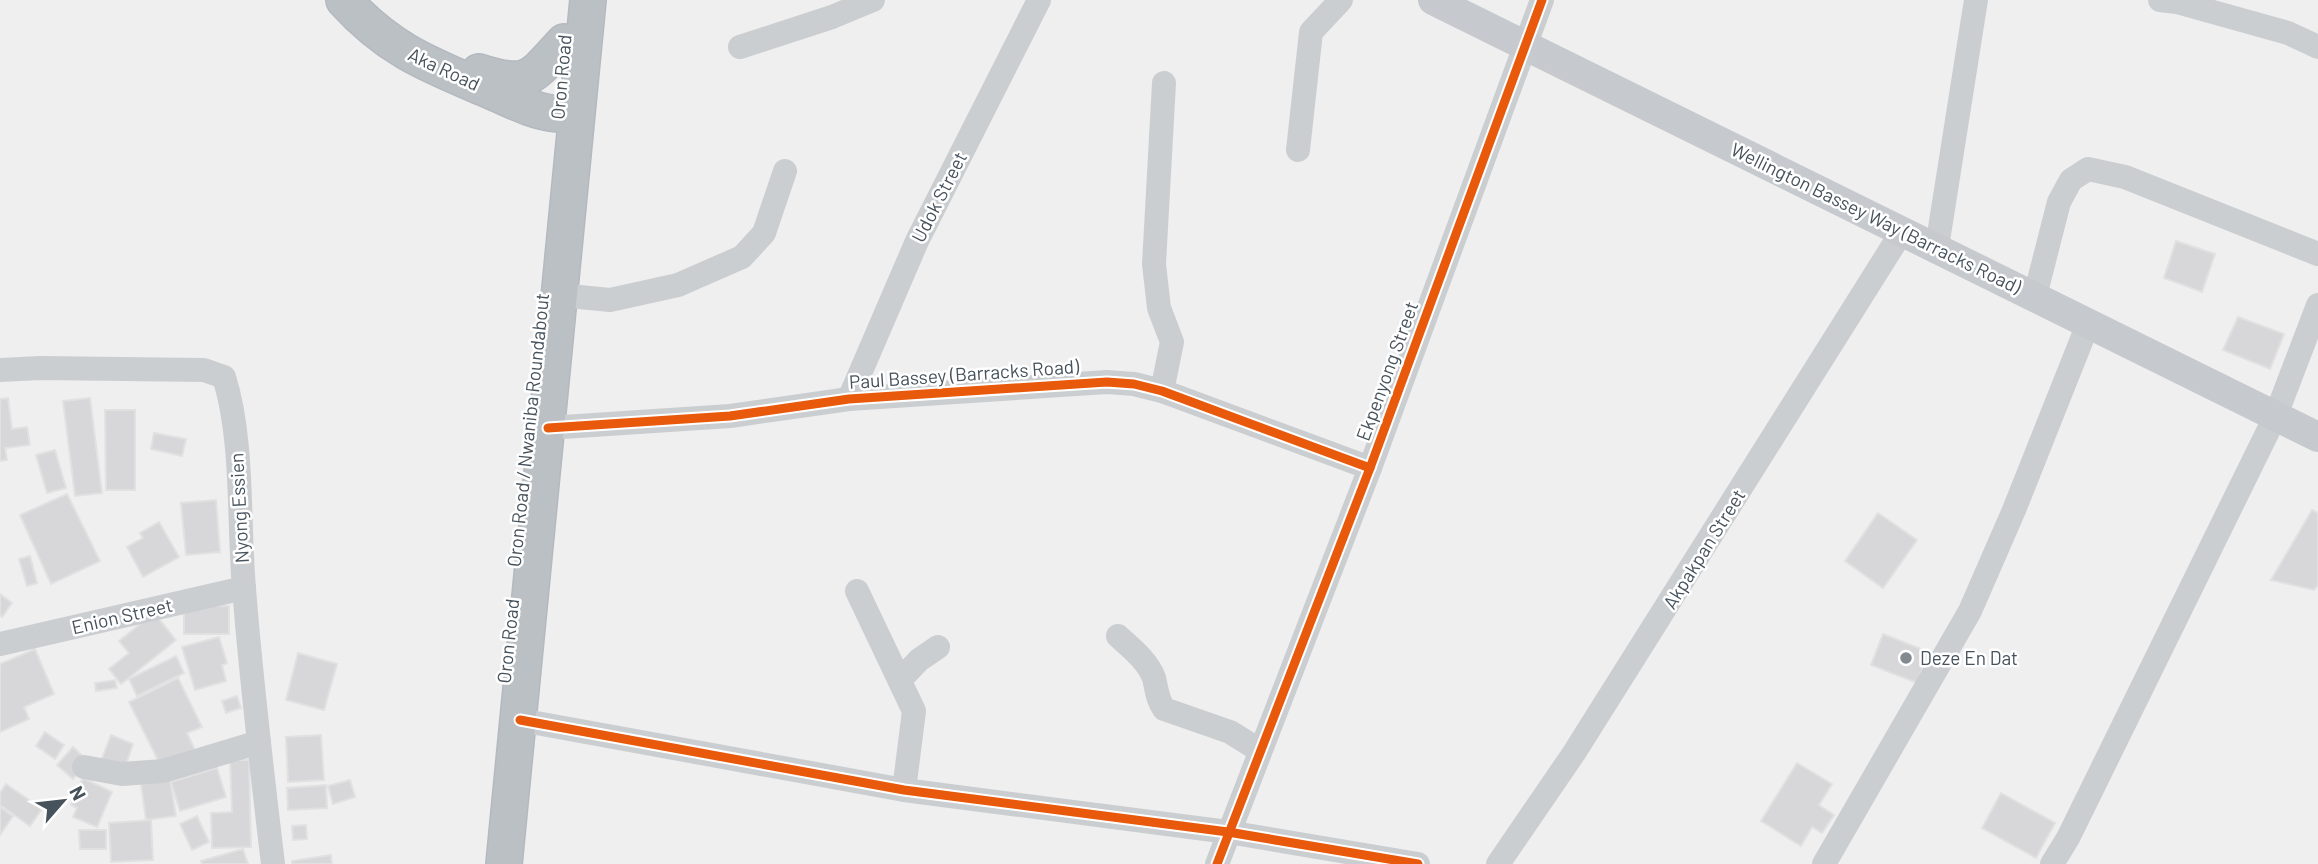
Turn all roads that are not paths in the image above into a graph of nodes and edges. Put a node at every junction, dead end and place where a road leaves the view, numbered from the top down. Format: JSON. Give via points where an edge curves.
{"nodes":[{"id":1,"x":344,"y":0,"type":"edge"},
{"id":2,"x":362,"y":0,"type":"edge"},
{"id":3,"x":567,"y":0,"type":"edge"},
{"id":4,"x":588,"y":0,"type":"edge"},
{"id":5,"x":873,"y":0,"type":"edge"},
{"id":6,"x":1039,"y":0,"type":"edge"},
{"id":7,"x":1340,"y":0,"type":"edge"},
{"id":8,"x":1433,"y":0,"type":"edge"},
{"id":9,"x":1542,"y":0,"type":"edge"},
{"id":10,"x":1976,"y":0,"type":"edge"},
{"id":11,"x":2160,"y":0,"type":"edge"},
{"id":12,"x":564,"y":42,"type":"junction"},
{"id":13,"x":1527,"y":45,"type":"junction"},
{"id":14,"x":740,"y":47,"type":"dead end"},
{"id":15,"x":2318,"y":47,"type":"edge"},
{"id":16,"x":1164,"y":83,"type":"dead end"},
{"id":17,"x":557,"y":114,"type":"junction"},
{"id":18,"x":1297,"y":150,"type":"dead end"},
{"id":19,"x":785,"y":172,"type":"dead end"},
{"id":20,"x":1903,"y":230,"type":"junction"},
{"id":21,"x":1937,"y":247,"type":"junction"},
{"id":22,"x":2318,"y":254,"type":"edge"},
{"id":23,"x":559,"y":295,"type":"junction"},
{"id":24,"x":2035,"y":296,"type":"junction"},
{"id":25,"x":2318,"y":305,"type":"edge"},
{"id":26,"x":2088,"y":324,"type":"junction"},
{"id":27,"x":0,"y":370,"type":"edge"},
{"id":28,"x":1162,"y":391,"type":"junction"},
{"id":29,"x":849,"y":399,"type":"junction"},
{"id":30,"x":2276,"y":415,"type":"junction"},
{"id":31,"x":548,"y":428,"type":"junction"},
{"id":32,"x":2318,"y":437,"type":"edge"},
{"id":33,"x":1370,"y":468,"type":"junction"},
{"id":34,"x":244,"y":587,"type":"junction"},
{"id":35,"x":857,"y":591,"type":"dead end"},
{"id":36,"x":1118,"y":636,"type":"dead end"},
{"id":37,"x":0,"y":644,"type":"edge"},
{"id":38,"x":938,"y":647,"type":"dead end"},
{"id":39,"x":900,"y":680,"type":"junction"},
{"id":40,"x":520,"y":720,"type":"junction"},
{"id":41,"x":259,"y":742,"type":"junction"},
{"id":42,"x":1259,"y":750,"type":"junction"},
{"id":43,"x":84,"y":767,"type":"dead end"},
{"id":44,"x":904,"y":790,"type":"junction"},
{"id":45,"x":1228,"y":832,"type":"junction"},
{"id":46,"x":273,"y":864,"type":"edge"},
{"id":47,"x":486,"y":864,"type":"edge"},
{"id":48,"x":504,"y":864,"type":"edge"},
{"id":49,"x":1217,"y":864,"type":"edge"},
{"id":50,"x":1418,"y":864,"type":"edge"},
{"id":51,"x":1498,"y":864,"type":"edge"},
{"id":52,"x":1824,"y":864,"type":"edge"},
{"id":53,"x":2052,"y":864,"type":"edge"}],
"edges":[{"from":1,"to":17,"type":"highway","name":"Aka Road","via":[[375,30],[432,67],[527,108]]},
{"from":2,"to":12,"type":"highway","via":[[416,45],[501,79],[533,76]]},
{"from":3,"to":12,"type":"highway","name":"Oron Road"},
{"from":4,"to":23,"type":"highway","name":"Oron Road / Nwaniba Roundabout"},
{"from":5,"to":14,"type":"street"},
{"from":6,"to":29,"type":"street","name":"Udok Street","via":[[917,241]]},
{"from":7,"to":18,"type":"street","via":[[1311,32]]},
{"from":8,"to":13,"type":"main road","name":"Wellington Bassey Way (Barracks Road)"},
{"from":9,"to":13,"type":"street","name":"Ekpenyong Street"},
{"from":10,"to":21,"type":"street"},
{"from":11,"to":15,"type":"street","via":[[2288,33]]},
{"from":12,"to":17,"type":"highway","name":"Oron Road"},
{"from":13,"to":20,"type":"main road","name":"Wellington Bassey Way (Barracks Road)"},
{"from":13,"to":33,"type":"street","name":"Ekpenyong Street"},
{"from":16,"to":28,"type":"street","via":[[1154,264],[1159,309],[1172,342]]},
{"from":17,"to":47,"type":"highway","name":"Oron Road"},
{"from":19,"to":23,"type":"street","via":[[764,233],[742,257],[678,285],[610,300]]},
{"from":20,"to":21,"type":"main road","name":"Wellington Bassey Way (Barracks Road)"},
{"from":20,"to":51,"type":"street","name":"Akpakpan Street","via":[[1574,753]]},
{"from":21,"to":24,"type":"main road","name":"Wellington Bassey Way (Barracks Road)"},
{"from":22,"to":24,"type":"street","via":[[2125,177],[2088,169],[2071,180],[2059,202]]},
{"from":23,"to":31,"type":"highway","name":"Oron Road / Nwaniba Roundabout"},
{"from":24,"to":26,"type":"main road","name":"Wellington Bassey Way (Barracks Road)"},
{"from":25,"to":30,"type":"street"},
{"from":26,"to":30,"type":"main road","name":"Wellington Bassey Way (Barracks Road)"},
{"from":26,"to":52,"type":"street","via":[[1970,611]]},
{"from":27,"to":34,"type":"street","name":"Nyong Essien","via":[[204,370],[224,377],[235,427]]},
{"from":28,"to":29,"type":"street","name":"Paul Bassey (Barracks Road)","via":[[1107,382]]},
{"from":28,"to":33,"type":"street","name":"Paul Bassey (Barracks Road)"},
{"from":29,"to":31,"type":"street","name":"Paul Bassey (Barracks Road)","via":[[730,416]]},
{"from":30,"to":32,"type":"main road","name":"Wellington Bassey Way (Barracks Road)"},
{"from":30,"to":53,"type":"street"},
{"from":31,"to":40,"type":"highway","name":"Oron Road / Nwaniba Roundabout"},
{"from":33,"to":42,"type":"street","name":"Ekpenyong Street"},
{"from":34,"to":37,"type":"street","name":"Enion Street"},
{"from":34,"to":41,"type":"street","name":"Nyong Essien"},
{"from":35,"to":39,"type":"street"},
{"from":36,"to":42,"type":"street","via":[[1143,660],[1164,709],[1230,732]]},
{"from":38,"to":39,"type":"street"},
{"from":39,"to":44,"type":"street","via":[[914,711]]},
{"from":40,"to":44,"type":"street"},
{"from":40,"to":48,"type":"highway","name":"Oron Road / Nwaniba Roundabout"},
{"from":41,"to":43,"type":"street","via":[[163,771],[122,774]]},
{"from":41,"to":46,"type":"street","name":"Nyong Essien"},
{"from":42,"to":45,"type":"street","name":"Ekpenyong Street"},
{"from":44,"to":45,"type":"street"},
{"from":45,"to":49,"type":"street","name":"Ekpenyong Street"},
{"from":45,"to":50,"type":"street"}]}
